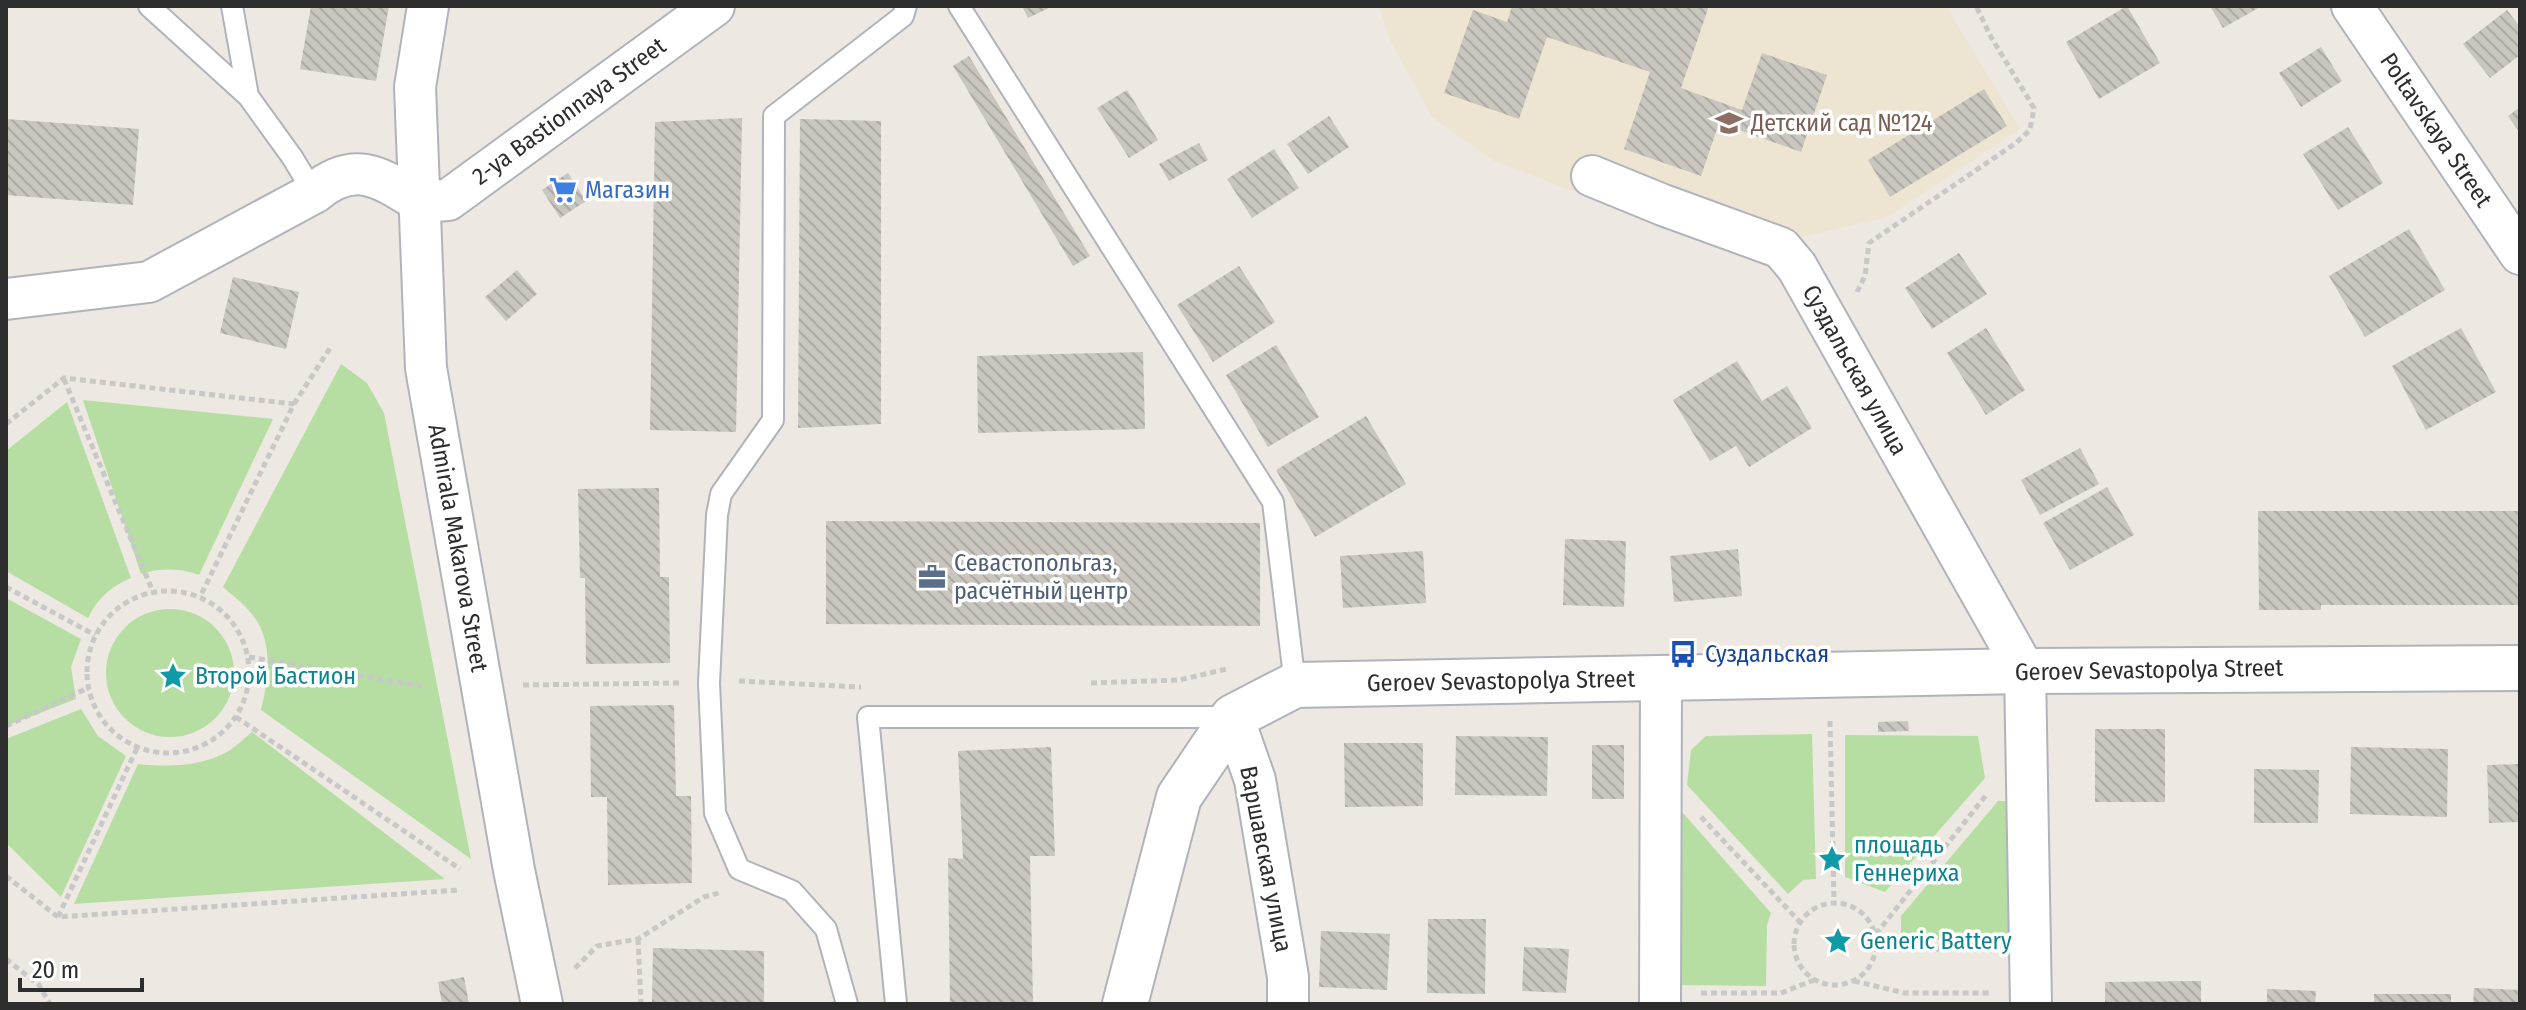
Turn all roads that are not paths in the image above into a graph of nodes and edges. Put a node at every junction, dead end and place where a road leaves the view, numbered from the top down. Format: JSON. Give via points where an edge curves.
{"nodes":[{"id":1,"x":149,"y":6,"type":"edge"},
{"id":2,"x":232,"y":6,"type":"edge"},
{"id":3,"x":428,"y":6,"type":"edge"},
{"id":4,"x":714,"y":6,"type":"edge"},
{"id":5,"x":906,"y":6,"type":"edge"},
{"id":6,"x":959,"y":6,"type":"edge"},
{"id":7,"x":2352,"y":6,"type":"edge"},
{"id":8,"x":248,"y":96,"type":"junction"},
{"id":9,"x":1592,"y":176,"type":"dead end"},
{"id":10,"x":314,"y":193,"type":"junction"},
{"id":11,"x":420,"y":202,"type":"junction"},
{"id":12,"x":2520,"y":254,"type":"edge"},
{"id":13,"x":6,"y":299,"type":"edge"},
{"id":14,"x":2520,"y":668,"type":"edge"},
{"id":15,"x":2025,"y":671,"type":"junction"},
{"id":16,"x":1661,"y":678,"type":"junction"},
{"id":17,"x":1295,"y":685,"type":"junction"},
{"id":18,"x":1233,"y":717,"type":"junction"},
{"id":19,"x":1660,"y":998,"type":"edge"},
{"id":20,"x":2031,"y":999,"type":"edge"},
{"id":21,"x":542,"y":1002,"type":"edge"},
{"id":22,"x":847,"y":1004,"type":"edge"},
{"id":23,"x":896,"y":1004,"type":"edge"},
{"id":24,"x":1125,"y":1004,"type":"edge"},
{"id":25,"x":1288,"y":1004,"type":"edge"}],
"edges":[{"from":1,"to":8,"type":"lane"},
{"from":2,"to":8,"type":"lane"},
{"from":3,"to":11,"type":"street","name":"Admirala Makarova Street","via":[[415,87]]},
{"from":4,"to":11,"type":"street","name":"2-ya Bastionnaya Street","via":[[448,200]]},
{"from":5,"to":22,"type":"lane","via":[[903,16],[774,116],[773,420],[721,494],[717,515],[709,683],[715,813],[739,869],[792,891],[826,929]]},
{"from":6,"to":17,"type":"lane","via":[[1273,502]]},
{"from":7,"to":12,"type":"street","name":"Poltavskaya Street"},
{"from":8,"to":10,"type":"lane"},
{"from":9,"to":15,"type":"street","name":"Суздальская улица","via":[[1781,248],[1797,267]]},
{"from":10,"to":11,"type":"street","via":[[329,181],[365,174],[384,179]]},
{"from":10,"to":13,"type":"street","via":[[149,282]]},
{"from":11,"to":21,"type":"street","name":"Admirala Makarova Street","via":[[426,368]]},
{"from":14,"to":15,"type":"main road","name":"Geroev Sevastopolya Street"},
{"from":15,"to":16,"type":"main road","name":"Geroev Sevastopolya Street"},
{"from":15,"to":20,"type":"street"},
{"from":16,"to":17,"type":"main road","name":"Geroev Sevastopolya Street"},
{"from":16,"to":19,"type":"street"},
{"from":17,"to":18,"type":"main road","name":"Geroev Sevastopolya Street"},
{"from":18,"to":23,"type":"lane","via":[[868,717]]},
{"from":18,"to":24,"type":"main road","name":"Geroev Sevastopolya Street","via":[[1179,797]]},
{"from":18,"to":25,"type":"street","name":"Варшавская улица","via":[[1255,780]]}]}
